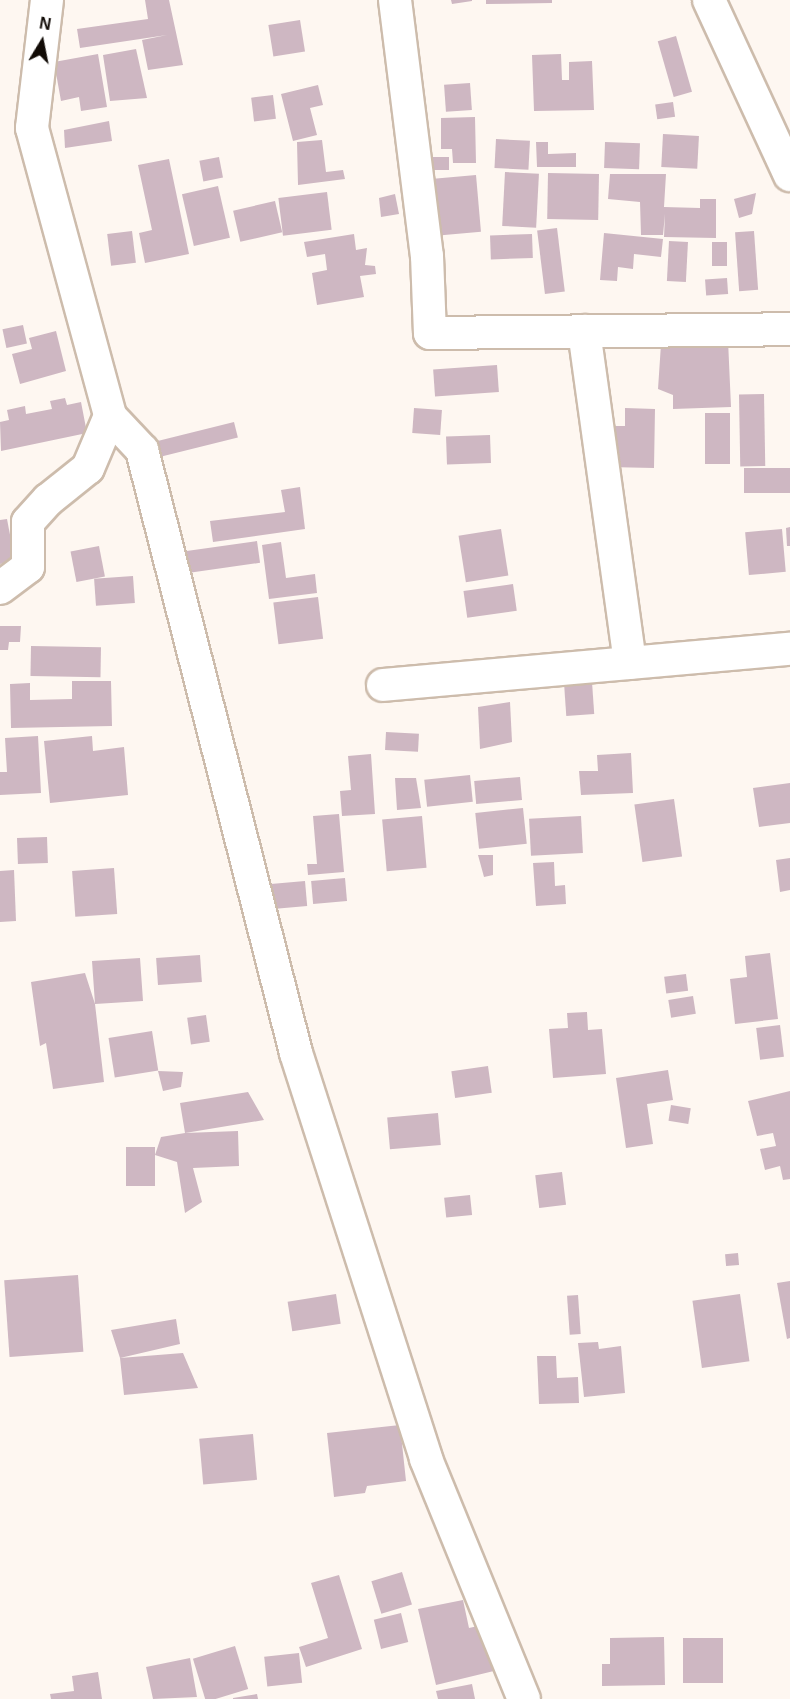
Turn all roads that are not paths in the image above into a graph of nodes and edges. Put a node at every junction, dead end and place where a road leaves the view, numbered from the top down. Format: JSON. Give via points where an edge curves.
{"nodes":[{"id":1,"x":47,"y":0,"type":"edge"},
{"id":2,"x":394,"y":0,"type":"edge"},
{"id":3,"x":709,"y":0,"type":"edge"},
{"id":4,"x":790,"y":176,"type":"edge"},
{"id":5,"x":790,"y":329,"type":"edge"},
{"id":6,"x":584,"y":331,"type":"junction"},
{"id":7,"x":110,"y":416,"type":"junction"},
{"id":8,"x":0,"y":588,"type":"edge"},
{"id":9,"x":790,"y":649,"type":"edge"},
{"id":10,"x":630,"y":663,"type":"junction"},
{"id":11,"x":383,"y":685,"type":"dead end"},
{"id":12,"x":524,"y":1699,"type":"edge"}],
"edges":[{"from":1,"to":7,"type":"street","via":[[32,128]]},
{"from":2,"to":6,"type":"street","via":[[427,256],[430,333]]},
{"from":3,"to":4,"type":"street"},
{"from":5,"to":6,"type":"street"},
{"from":6,"to":10,"type":"street"},
{"from":7,"to":8,"type":"street","via":[[88,468],[28,522],[28,567]]},
{"from":7,"to":12,"type":"street","via":[[142,450],[296,1053],[426,1459]]},
{"from":9,"to":10,"type":"street"},
{"from":10,"to":11,"type":"street"}]}
